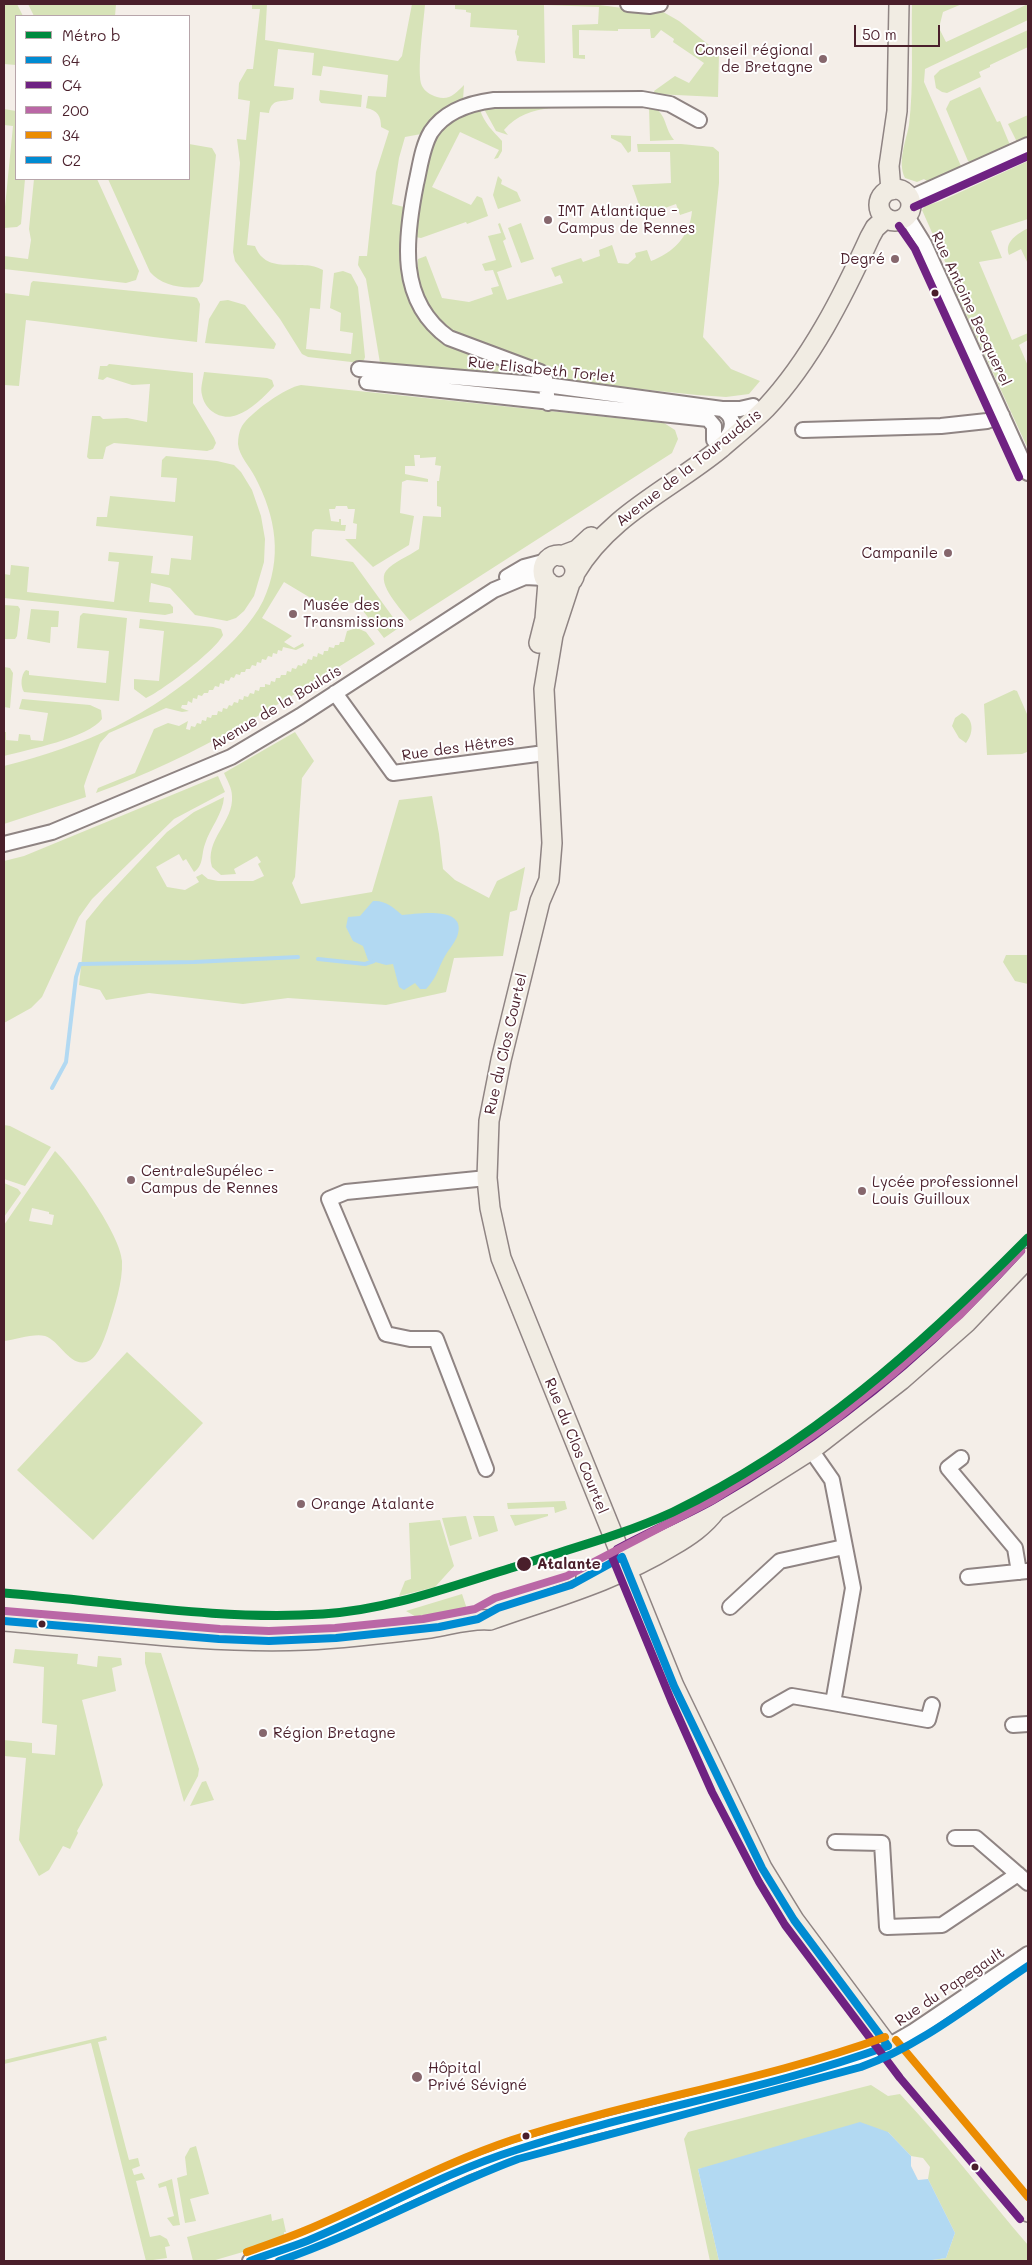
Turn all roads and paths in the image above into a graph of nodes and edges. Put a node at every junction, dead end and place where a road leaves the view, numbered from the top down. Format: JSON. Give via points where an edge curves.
{"nodes":[{"id":1,"x":628,"y":4,"type":"edge"},
{"id":2,"x":660,"y":4,"type":"edge"},
{"id":3,"x":899,"y":4,"type":"edge"},
{"id":4,"x":699,"y":120,"type":"dead end"},
{"id":5,"x":1028,"y":145,"type":"edge"},
{"id":6,"x":891,"y":190,"type":"junction"},
{"id":7,"x":910,"y":198,"type":"junction"},
{"id":8,"x":886,"y":218,"type":"junction"},
{"id":9,"x":905,"y":218,"type":"junction"},
{"id":10,"x":817,"y":336,"type":"junction"},
{"id":11,"x":359,"y":369,"type":"dead end"},
{"id":12,"x":367,"y":382,"type":"dead end"},
{"id":13,"x":546,"y":385,"type":"junction"},
{"id":14,"x":548,"y":403,"type":"junction"},
{"id":15,"x":753,"y":406,"type":"junction"},
{"id":16,"x":722,"y":409,"type":"junction"},
{"id":17,"x":1002,"y":415,"type":"junction"},
{"id":18,"x":708,"y":419,"type":"junction"},
{"id":19,"x":740,"y":426,"type":"junction"},
{"id":20,"x":803,"y":430,"type":"dead end"},
{"id":21,"x":714,"y":440,"type":"junction"},
{"id":22,"x":1028,"y":473,"type":"edge"},
{"id":23,"x":550,"y":569,"type":"junction"},
{"id":24,"x":573,"y":578,"type":"junction"},
{"id":25,"x":335,"y":693,"type":"junction"},
{"id":26,"x":537,"y":754,"type":"junction"},
{"id":27,"x":4,"y":844,"type":"edge"},
{"id":28,"x":540,"y":901,"type":"junction"},
{"id":29,"x":487,"y":1178,"type":"junction"},
{"id":30,"x":1028,"y":1258,"type":"edge"},
{"id":31,"x":1022,"y":1270,"type":"edge"},
{"id":32,"x":811,"y":1450,"type":"junction"},
{"id":33,"x":962,"y":1458,"type":"dead end"},
{"id":34,"x":486,"y":1470,"type":"dead end"},
{"id":35,"x":844,"y":1547,"type":"junction"},
{"id":36,"x":625,"y":1564,"type":"junction"},
{"id":37,"x":1024,"y":1572,"type":"edge"},
{"id":38,"x":968,"y":1577,"type":"dead end"},
{"id":39,"x":730,"y":1607,"type":"dead end"},
{"id":40,"x":4,"y":1621,"type":"edge"},
{"id":41,"x":833,"y":1703,"type":"junction"},
{"id":42,"x":932,"y":1705,"type":"dead end"},
{"id":43,"x":769,"y":1709,"type":"dead end"},
{"id":44,"x":1028,"y":1724,"type":"edge"},
{"id":45,"x":1013,"y":1726,"type":"dead end"},
{"id":46,"x":955,"y":1838,"type":"dead end"},
{"id":47,"x":835,"y":1842,"type":"dead end"},
{"id":48,"x":1023,"y":1879,"type":"edge"},
{"id":49,"x":1028,"y":1954,"type":"edge"},
{"id":50,"x":888,"y":2046,"type":"junction"},
{"id":51,"x":1028,"y":2212,"type":"edge"},
{"id":52,"x":250,"y":2261,"type":"edge"}],
"edges":[{"from":1,"to":2,"type":"street"},
{"from":3,"to":6,"type":"main road","via":[[897,111],[889,166]]},
{"from":4,"to":13,"type":"street","via":[[670,104],[642,99],[494,100],[457,110],[446,116],[432,132],[425,145],[406,241],[418,305],[449,338],[536,369],[545,378]]},
{"from":5,"to":7,"type":"street"},
{"from":6,"to":7,"type":"main road","via":[[903,191]]},
{"from":6,"to":8,"type":"main road","via":[[880,201]]},
{"from":7,"to":9,"type":"main road","via":[[911,208]]},
{"from":8,"to":9,"type":"main road","via":[[894,221]]},
{"from":8,"to":10,"type":"main road","name":"Avenue de la Touraudais","via":[[875,228],[840,301]]},
{"from":9,"to":17,"type":"street","name":"Rue Antoine Becquerel","via":[[924,244]]},
{"from":10,"to":15,"type":"main road","name":"Avenue de la Touraudais"},
{"from":10,"to":19,"type":"main road","name":"Avenue de la Touraudais","via":[[796,370],[766,408]]},
{"from":11,"to":13,"type":"street","name":"Rue Elisabeth Torlet"},
{"from":12,"to":14,"type":"street"},
{"from":13,"to":14,"type":"street"},
{"from":13,"to":16,"type":"street","name":"Rue Elisabeth Torlet"},
{"from":14,"to":18,"type":"street"},
{"from":15,"to":16,"type":"street","name":"Rue Elisabeth Torlet"},
{"from":15,"to":19,"type":"main road","name":"Avenue de la Touraudais"},
{"from":16,"to":19,"type":"street"},
{"from":17,"to":20,"type":"street","via":[[986,421],[941,426]]},
{"from":17,"to":22,"type":"street","name":"Rue Antoine Becquerel"},
{"from":18,"to":19,"type":"street"},
{"from":18,"to":21,"type":"street","via":[[714,426]]},
{"from":19,"to":21,"type":"main road","name":"Avenue de la Touraudais"},
{"from":19,"to":24,"type":"main road","name":"Avenue de la Touraudais","via":[[704,460],[627,515],[584,558]]},
{"from":21,"to":23,"type":"main road","name":"Avenue de la Touraudais","via":[[626,502],[583,546]]},
{"from":23,"to":24,"type":"main road","via":[[556,587]]},
{"from":23,"to":24,"type":"main road","via":[[572,561]]},
{"from":23,"to":25,"type":"street","name":"Avenue de la Boulais","via":[[524,567]]},
{"from":23,"to":26,"type":"main road","name":"Rue du Clos Courtel","via":[[545,619],[537,655]]},
{"from":24,"to":28,"type":"main road","name":"Rue du Clos Courtel","via":[[553,635],[544,689],[552,843],[549,880]]},
{"from":25,"to":26,"type":"street","name":"Rue des Hêtres","via":[[393,773]]},
{"from":25,"to":27,"type":"street","name":"Avenue de la Boulais","via":[[231,757],[52,832]]},
{"from":26,"to":28,"type":"main road","name":"Rue du Clos Courtel","via":[[542,851]]},
{"from":28,"to":29,"type":"main road","name":"Rue du Clos Courtel","via":[[492,1101],[487,1139]]},
{"from":29,"to":34,"type":"street","via":[[346,1192],[329,1199],[386,1334],[410,1339],[436,1339]]},
{"from":29,"to":36,"type":"main road","name":"Rue du Clos Courtel","via":[[493,1226],[506,1273]]},
{"from":30,"to":31,"type":"main road"},
{"from":31,"to":32,"type":"main road","via":[[901,1380]]},
{"from":32,"to":35,"type":"street","via":[[832,1480]]},
{"from":32,"to":36,"type":"main road"},
{"from":33,"to":37,"type":"street","via":[[948,1468],[1015,1548]]},
{"from":35,"to":39,"type":"street","via":[[780,1561]]},
{"from":35,"to":41,"type":"street","via":[[853,1588]]},
{"from":36,"to":40,"type":"main road","via":[[498,1608],[478,1619],[424,1629],[336,1638],[269,1641]]},
{"from":36,"to":50,"type":"main road","name":"Rue du Clos Courtel","via":[[674,1686],[762,1868],[794,1920]]},
{"from":37,"to":38,"type":"street"},
{"from":41,"to":42,"type":"street","via":[[928,1720]]},
{"from":41,"to":43,"type":"street","via":[[792,1696]]},
{"from":44,"to":45,"type":"street"},
{"from":46,"to":48,"type":"street","via":[[976,1838]]},
{"from":47,"to":48,"type":"street","via":[[882,1843],[887,1927],[942,1925]]},
{"from":49,"to":50,"type":"street","name":"Rue du Papegault"},
{"from":50,"to":51,"type":"main road","name":"Rue du Clos Courtel"},
{"from":50,"to":52,"type":"street","name":"Rue du Papegault","via":[[858,2057],[515,2150],[466,2168],[307,2241]]}]}
